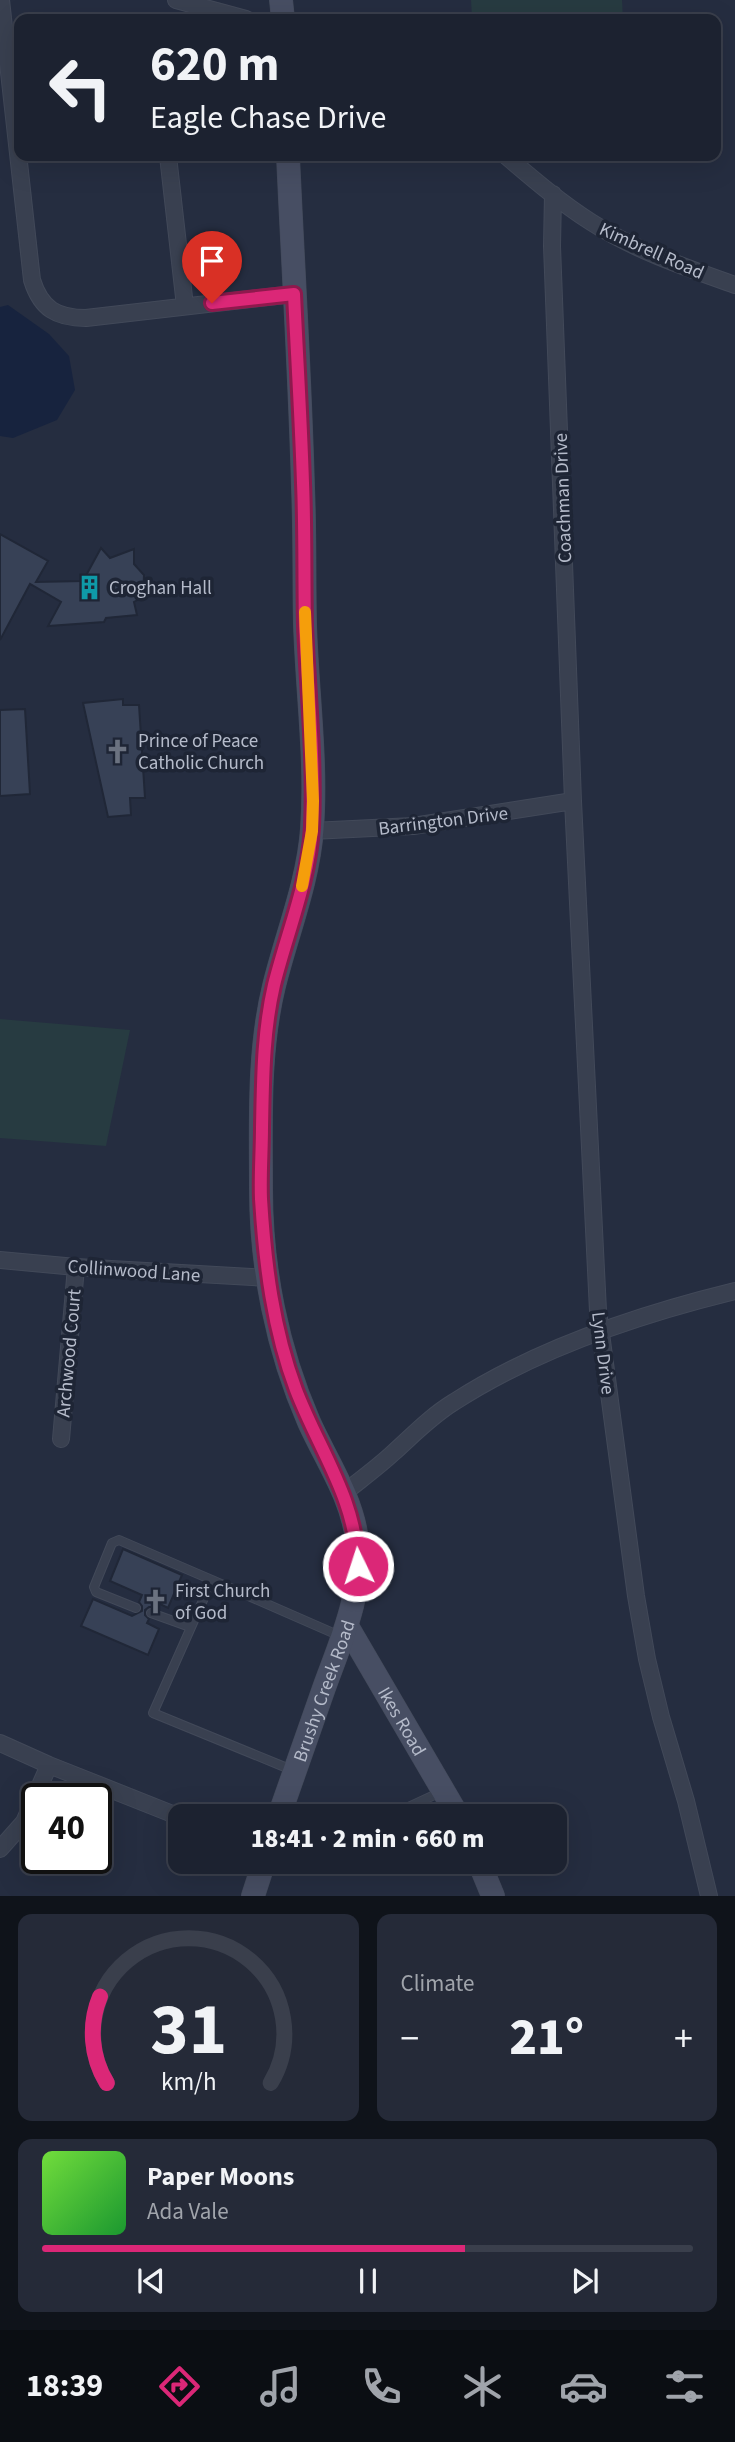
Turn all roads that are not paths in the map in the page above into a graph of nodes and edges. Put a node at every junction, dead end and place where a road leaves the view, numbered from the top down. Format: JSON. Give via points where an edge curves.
{"nodes":[{"id":1,"x":176,"y":0,"type":"edge"},
{"id":2,"x":3,"y":2,"type":"edge"},
{"id":3,"x":228,"y":14,"type":"edge"},
{"id":4,"x":14,"y":109,"type":"edge"},
{"id":5,"x":19,"y":161,"type":"edge"},
{"id":6,"x":169,"y":161,"type":"edge"},
{"id":7,"x":288,"y":161,"type":"edge"},
{"id":8,"x":512,"y":161,"type":"edge"},
{"id":9,"x":553,"y":194,"type":"junction"},
{"id":10,"x":735,"y":285,"type":"edge"},
{"id":11,"x":294,"y":294,"type":"junction"},
{"id":12,"x":185,"y":306,"type":"junction"},
{"id":13,"x":573,"y":801,"type":"junction"},
{"id":14,"x":312,"y":831,"type":"junction"},
{"id":15,"x":0,"y":1260,"type":"edge"},
{"id":16,"x":76,"y":1267,"type":"junction"},
{"id":17,"x":269,"y":1278,"type":"junction"},
{"id":18,"x":735,"y":1292,"type":"edge"},
{"id":19,"x":601,"y":1333,"type":"junction"},
{"id":20,"x":61,"y":1439,"type":"dead end"},
{"id":21,"x":344,"y":1493,"type":"junction"},
{"id":22,"x":212,"y":1580,"type":"junction"},
{"id":23,"x":136,"y":1608,"type":"dead end"},
{"id":24,"x":151,"y":1614,"type":"dead end"},
{"id":25,"x":190,"y":1627,"type":"junction"},
{"id":26,"x":345,"y":1632,"type":"junction"},
{"id":27,"x":0,"y":1743,"type":"edge"},
{"id":28,"x":49,"y":1765,"type":"junction"},
{"id":29,"x":295,"y":1771,"type":"junction"},
{"id":30,"x":444,"y":1791,"type":"junction"},
{"id":31,"x":283,"y":1804,"type":"edge"},
{"id":32,"x":415,"y":1804,"type":"edge"},
{"id":33,"x":451,"y":1804,"type":"edge"},
{"id":34,"x":168,"y":1812,"type":"edge"},
{"id":35,"x":0,"y":1849,"type":"edge"},
{"id":36,"x":260,"y":1874,"type":"edge"},
{"id":37,"x":484,"y":1874,"type":"edge"},
{"id":38,"x":253,"y":1896,"type":"edge"},
{"id":39,"x":493,"y":1896,"type":"edge"},
{"id":40,"x":709,"y":1896,"type":"edge"}],
"edges":[{"from":1,"to":3,"type":"street"},
{"from":2,"to":4,"type":"street"},
{"from":5,"to":12,"type":"street","via":[[32,280],[48,308],[68,318],[86,318]]},
{"from":6,"to":12,"type":"street"},
{"from":7,"to":11,"type":"street","name":"Brushy Creek Road"},
{"from":8,"to":9,"type":"street","name":"Kimbrell Road"},
{"from":9,"to":10,"type":"street","name":"Kimbrell Road","via":[[627,241]]},
{"from":9,"to":13,"type":"street","name":"Coachman Drive"},
{"from":11,"to":12,"type":"street"},
{"from":11,"to":14,"type":"street","name":"Brushy Creek Road"},
{"from":13,"to":14,"type":"street","name":"Barrington Drive","via":[[413,826]]},
{"from":13,"to":19,"type":"street","name":"Lynn Drive"},
{"from":14,"to":17,"type":"street","name":"Brushy Creek Road","via":[[265,1041],[261,1194]]},
{"from":15,"to":16,"type":"street","name":"Collinwood Lane"},
{"from":16,"to":17,"type":"street","name":"Collinwood Lane"},
{"from":16,"to":20,"type":"street","name":"Archwood Court"},
{"from":17,"to":21,"type":"street","name":"Brushy Creek Road","via":[[292,1379]]},
{"from":18,"to":19,"type":"street"},
{"from":19,"to":21,"type":"street","via":[[516,1367],[452,1403]]},
{"from":19,"to":40,"type":"street","name":"Lynn Drive","via":[[647,1659]]},
{"from":21,"to":26,"type":"street","name":"Brushy Creek Road","via":[[358,1557]]},
{"from":22,"to":23,"type":"lane","via":[[119,1540],[112,1543],[93,1587]]},
{"from":22,"to":25,"type":"lane"},
{"from":22,"to":26,"type":"lane","via":[[315,1627]]},
{"from":24,"to":25,"type":"lane"},
{"from":25,"to":29,"type":"lane","via":[[153,1713]]},
{"from":26,"to":29,"type":"street","name":"Brushy Creek Road"},
{"from":26,"to":30,"type":"street","name":"Ikes Road"},
{"from":27,"to":28,"type":"street"},
{"from":28,"to":34,"type":"street"},
{"from":28,"to":35,"type":"street","via":[[24,1822]]},
{"from":29,"to":31,"type":"street","name":"Brushy Creek Road"},
{"from":30,"to":32,"type":"lane"},
{"from":30,"to":33,"type":"street","name":"Ikes Road"},
{"from":36,"to":38,"type":"street"},
{"from":37,"to":39,"type":"street"}]}
